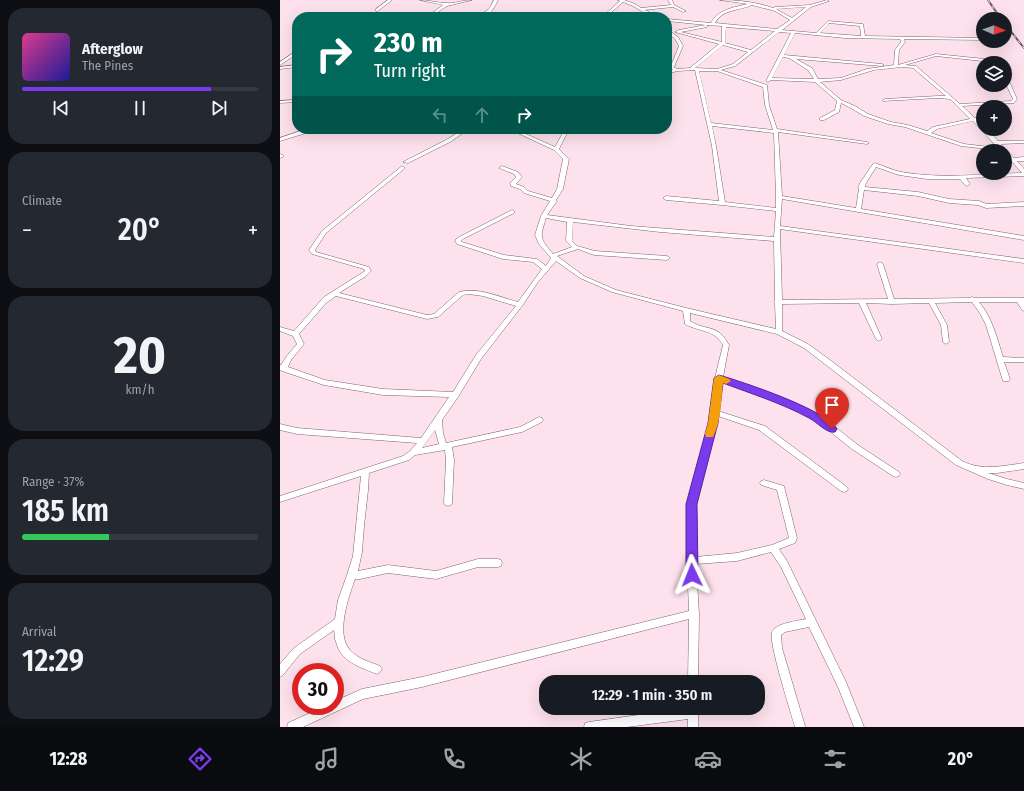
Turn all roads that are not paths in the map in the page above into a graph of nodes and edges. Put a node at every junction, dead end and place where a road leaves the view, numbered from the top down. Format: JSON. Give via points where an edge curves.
{"nodes":[{"id":1,"x":390,"y":0,"type":"edge"},
{"id":2,"x":422,"y":0,"type":"edge"},
{"id":3,"x":470,"y":0,"type":"edge"},
{"id":4,"x":496,"y":0,"type":"edge"},
{"id":5,"x":636,"y":0,"type":"edge"},
{"id":6,"x":670,"y":0,"type":"edge"},
{"id":7,"x":722,"y":0,"type":"edge"},
{"id":8,"x":623,"y":1,"type":"edge"},
{"id":9,"x":828,"y":1,"type":"dead end"},
{"id":10,"x":744,"y":2,"type":"junction"},
{"id":11,"x":756,"y":4,"type":"junction"},
{"id":12,"x":449,"y":5,"type":"junction"},
{"id":13,"x":674,"y":6,"type":"junction"},
{"id":14,"x":741,"y":6,"type":"junction"},
{"id":15,"x":810,"y":6,"type":"junction"},
{"id":16,"x":773,"y":8,"type":"junction"},
{"id":17,"x":642,"y":9,"type":"junction"},
{"id":18,"x":377,"y":10,"type":"dead end"},
{"id":19,"x":684,"y":11,"type":"dead end"},
{"id":20,"x":435,"y":12,"type":"edge"},
{"id":21,"x":488,"y":12,"type":"edge"},
{"id":22,"x":610,"y":12,"type":"edge"},
{"id":23,"x":647,"y":12,"type":"edge"},
{"id":24,"x":792,"y":20,"type":"junction"},
{"id":25,"x":672,"y":21,"type":"edge"},
{"id":26,"x":712,"y":25,"type":"junction"},
{"id":27,"x":724,"y":26,"type":"junction"},
{"id":28,"x":689,"y":30,"type":"junction"},
{"id":29,"x":777,"y":30,"type":"junction"},
{"id":30,"x":676,"y":32,"type":"junction"},
{"id":31,"x":794,"y":32,"type":"junction"},
{"id":32,"x":672,"y":33,"type":"edge"},
{"id":33,"x":816,"y":34,"type":"junction"},
{"id":34,"x":672,"y":35,"type":"edge"},
{"id":35,"x":684,"y":36,"type":"junction"},
{"id":36,"x":864,"y":37,"type":"junction"},
{"id":37,"x":902,"y":37,"type":"junction"},
{"id":38,"x":677,"y":38,"type":"junction"},
{"id":39,"x":976,"y":39,"type":"edge"},
{"id":40,"x":724,"y":42,"type":"junction"},
{"id":41,"x":750,"y":51,"type":"junction"},
{"id":42,"x":292,"y":56,"type":"edge"},
{"id":43,"x":781,"y":56,"type":"junction"},
{"id":44,"x":790,"y":57,"type":"junction"},
{"id":45,"x":976,"y":59,"type":"edge"},
{"id":46,"x":672,"y":63,"type":"edge"},
{"id":47,"x":280,"y":64,"type":"edge"},
{"id":48,"x":896,"y":66,"type":"junction"},
{"id":49,"x":903,"y":66,"type":"junction"},
{"id":50,"x":292,"y":67,"type":"edge"},
{"id":51,"x":890,"y":67,"type":"junction"},
{"id":52,"x":280,"y":68,"type":"edge"},
{"id":53,"x":672,"y":69,"type":"edge"},
{"id":54,"x":691,"y":69,"type":"junction"},
{"id":55,"x":677,"y":70,"type":"junction"},
{"id":56,"x":697,"y":70,"type":"junction"},
{"id":57,"x":717,"y":70,"type":"junction"},
{"id":58,"x":672,"y":72,"type":"edge"},
{"id":59,"x":770,"y":79,"type":"junction"},
{"id":60,"x":818,"y":81,"type":"junction"},
{"id":61,"x":766,"y":86,"type":"junction"},
{"id":62,"x":1012,"y":92,"type":"edge"},
{"id":63,"x":952,"y":98,"type":"junction"},
{"id":64,"x":885,"y":100,"type":"dead end"},
{"id":65,"x":839,"y":101,"type":"junction"},
{"id":66,"x":280,"y":102,"type":"edge"},
{"id":67,"x":292,"y":102,"type":"edge"},
{"id":68,"x":959,"y":105,"type":"junction"},
{"id":69,"x":822,"y":119,"type":"dead end"},
{"id":70,"x":974,"y":119,"type":"joint"},
{"id":71,"x":709,"y":124,"type":"junction"},
{"id":72,"x":776,"y":131,"type":"junction"},
{"id":73,"x":928,"y":133,"type":"junction"},
{"id":74,"x":298,"y":134,"type":"edge"},
{"id":75,"x":459,"y":134,"type":"edge"},
{"id":76,"x":523,"y":134,"type":"edge"},
{"id":77,"x":564,"y":134,"type":"edge"},
{"id":78,"x":990,"y":136,"type":"edge"},
{"id":79,"x":280,"y":140,"type":"edge"},
{"id":80,"x":1024,"y":142,"type":"edge"},
{"id":81,"x":867,"y":143,"type":"dead end"},
{"id":82,"x":997,"y":143,"type":"joint"},
{"id":83,"x":976,"y":147,"type":"edge"},
{"id":84,"x":556,"y":148,"type":"junction"},
{"id":85,"x":1024,"y":159,"type":"edge"},
{"id":86,"x":1013,"y":160,"type":"joint"},
{"id":87,"x":406,"y":162,"type":"dead end"},
{"id":88,"x":402,"y":168,"type":"dead end"},
{"id":89,"x":502,"y":168,"type":"dead end"},
{"id":90,"x":1024,"y":173,"type":"edge"},
{"id":91,"x":962,"y":177,"type":"junction"},
{"id":92,"x":967,"y":184,"type":"dead end"},
{"id":93,"x":861,"y":188,"type":"junction"},
{"id":94,"x":779,"y":197,"type":"junction"},
{"id":95,"x":976,"y":197,"type":"dead end"},
{"id":96,"x":666,"y":198,"type":"dead end"},
{"id":97,"x":554,"y":201,"type":"junction"},
{"id":98,"x":722,"y":203,"type":"junction"},
{"id":99,"x":979,"y":203,"type":"junction"},
{"id":100,"x":1024,"y":204,"type":"edge"},
{"id":101,"x":778,"y":210,"type":"junction"},
{"id":102,"x":858,"y":210,"type":"junction"},
{"id":103,"x":512,"y":212,"type":"dead end"},
{"id":104,"x":544,"y":216,"type":"junction"},
{"id":105,"x":570,"y":221,"type":"junction"},
{"id":106,"x":778,"y":227,"type":"junction"},
{"id":107,"x":1024,"y":238,"type":"edge"},
{"id":108,"x":777,"y":239,"type":"junction"},
{"id":109,"x":575,"y":247,"type":"junction"},
{"id":110,"x":553,"y":257,"type":"junction"},
{"id":111,"x":667,"y":258,"type":"dead end"},
{"id":112,"x":1024,"y":261,"type":"edge"},
{"id":113,"x":880,"y":264,"type":"dead end"},
{"id":114,"x":546,"y":269,"type":"junction"},
{"id":115,"x":335,"y":294,"type":"junction"},
{"id":116,"x":972,"y":299,"type":"junction"},
{"id":117,"x":1021,"y":300,"type":"edge"},
{"id":118,"x":931,"y":301,"type":"junction"},
{"id":119,"x":777,"y":302,"type":"junction"},
{"id":120,"x":862,"y":302,"type":"junction"},
{"id":121,"x":892,"y":302,"type":"junction"},
{"id":122,"x":520,"y":305,"type":"junction"},
{"id":123,"x":1024,"y":309,"type":"edge"},
{"id":124,"x":686,"y":310,"type":"junction"},
{"id":125,"x":280,"y":329,"type":"edge"},
{"id":126,"x":779,"y":332,"type":"junction"},
{"id":127,"x":295,"y":334,"type":"junction"},
{"id":128,"x":879,"y":339,"type":"dead end"},
{"id":129,"x":946,"y":342,"type":"dead end"},
{"id":130,"x":1000,"y":359,"type":"junction"},
{"id":131,"x":1024,"y":360,"type":"edge"},
{"id":132,"x":282,"y":368,"type":"edge"},
{"id":133,"x":719,"y":378,"type":"junction"},
{"id":134,"x":1006,"y":379,"type":"dead end"},
{"id":135,"x":455,"y":395,"type":"junction"},
{"id":136,"x":714,"y":412,"type":"junction"},
{"id":137,"x":438,"y":418,"type":"junction"},
{"id":138,"x":539,"y":420,"type":"dead end"},
{"id":139,"x":280,"y":427,"type":"edge"},
{"id":140,"x":423,"y":441,"type":"junction"},
{"id":141,"x":446,"y":446,"type":"junction"},
{"id":142,"x":413,"y":453,"type":"junction"},
{"id":143,"x":1024,"y":466,"type":"edge"},
{"id":144,"x":971,"y":469,"type":"junction"},
{"id":145,"x":365,"y":471,"type":"junction"},
{"id":146,"x":896,"y":474,"type":"dead end"},
{"id":147,"x":764,"y":484,"type":"dead end"},
{"id":148,"x":1024,"y":486,"type":"edge"},
{"id":149,"x":844,"y":489,"type":"dead end"},
{"id":150,"x":280,"y":500,"type":"edge"},
{"id":151,"x":448,"y":503,"type":"dead end"},
{"id":152,"x":773,"y":548,"type":"junction"},
{"id":153,"x":691,"y":561,"type":"junction"},
{"id":154,"x":498,"y":563,"type":"dead end"},
{"id":155,"x":353,"y":572,"type":"junction"},
{"id":156,"x":694,"y":614,"type":"junction"},
{"id":157,"x":339,"y":621,"type":"junction"},
{"id":158,"x":811,"y":622,"type":"junction"},
{"id":159,"x":377,"y":669,"type":"dead end"},
{"id":160,"x":280,"y":672,"type":"edge"},
{"id":161,"x":693,"y":675,"type":"edge"},
{"id":162,"x":662,"y":715,"type":"edge"},
{"id":163,"x":693,"y":715,"type":"edge"},
{"id":164,"x":800,"y":726,"type":"edge"},
{"id":165,"x":292,"y":727,"type":"edge"},
{"id":166,"x":589,"y":727,"type":"edge"},
{"id":167,"x":693,"y":727,"type":"edge"},
{"id":168,"x":860,"y":727,"type":"edge"}],
"edges":[{"from":1,"to":18,"type":"street"},
{"from":2,"to":12,"type":"street"},
{"from":3,"to":12,"type":"street"},
{"from":4,"to":21,"type":"street"},
{"from":5,"to":8,"type":"street"},
{"from":6,"to":13,"type":"street"},
{"from":7,"to":10,"type":"street"},
{"from":8,"to":17,"type":"street"},
{"from":8,"to":22,"type":"street"},
{"from":9,"to":15,"type":"street"},
{"from":10,"to":11,"type":"street"},
{"from":10,"to":14,"type":"street"},
{"from":11,"to":14,"type":"street"},
{"from":11,"to":16,"type":"street"},
{"from":12,"to":20,"type":"street"},
{"from":13,"to":17,"type":"street"},
{"from":13,"to":19,"type":"street"},
{"from":14,"to":26,"type":"street","via":[[724,13],[715,19]]},
{"from":15,"to":16,"type":"street"},
{"from":15,"to":24,"type":"street"},
{"from":16,"to":24,"type":"street"},
{"from":17,"to":23,"type":"street"},
{"from":24,"to":29,"type":"street"},
{"from":25,"to":26,"type":"street"},
{"from":26,"to":27,"type":"street"},
{"from":26,"to":28,"type":"street"},
{"from":27,"to":29,"type":"street"},
{"from":27,"to":40,"type":"street"},
{"from":28,"to":30,"type":"street"},
{"from":28,"to":35,"type":"street"},
{"from":29,"to":31,"type":"street"},
{"from":29,"to":41,"type":"street"},
{"from":30,"to":32,"type":"street"},
{"from":30,"to":35,"type":"street"},
{"from":31,"to":33,"type":"street"},
{"from":31,"to":43,"type":"street"},
{"from":33,"to":36,"type":"street"},
{"from":33,"to":36,"type":"street","via":[[828,22],[833,22],[862,25]]},
{"from":34,"to":38,"type":"street"},
{"from":35,"to":38,"type":"street"},
{"from":35,"to":40,"type":"street"},
{"from":36,"to":37,"type":"street"},
{"from":37,"to":39,"type":"street"},
{"from":37,"to":48,"type":"street","via":[[903,42],[897,50]]},
{"from":38,"to":46,"type":"street","via":[[681,49]]},
{"from":40,"to":41,"type":"street"},
{"from":40,"to":54,"type":"street"},
{"from":41,"to":57,"type":"street","via":[[734,65]]},
{"from":42,"to":47,"type":"street"},
{"from":43,"to":44,"type":"street"},
{"from":43,"to":59,"type":"street"},
{"from":44,"to":51,"type":"street"},
{"from":44,"to":60,"type":"street","via":[[810,69]]},
{"from":45,"to":49,"type":"street","via":[[936,55],[903,63]]},
{"from":48,"to":49,"type":"street"},
{"from":48,"to":51,"type":"street"},
{"from":49,"to":63,"type":"street","via":[[914,68]]},
{"from":50,"to":52,"type":"street"},
{"from":51,"to":60,"type":"street"},
{"from":53,"to":55,"type":"street"},
{"from":54,"to":55,"type":"street"},
{"from":54,"to":56,"type":"street"},
{"from":55,"to":58,"type":"street"},
{"from":56,"to":57,"type":"street"},
{"from":56,"to":71,"type":"street"},
{"from":57,"to":61,"type":"street"},
{"from":59,"to":60,"type":"street"},
{"from":59,"to":61,"type":"street"},
{"from":60,"to":65,"type":"street"},
{"from":61,"to":72,"type":"street","via":[[767,106]]},
{"from":62,"to":68,"type":"street","via":[[1015,99],[1012,102]]},
{"from":63,"to":64,"type":"street"},
{"from":63,"to":68,"type":"street"},
{"from":65,"to":69,"type":"street","via":[[837,111]]},
{"from":65,"to":73,"type":"street","via":[[877,119]]},
{"from":66,"to":67,"type":"street"},
{"from":68,"to":70,"type":"street"},
{"from":70,"to":73,"type":"street","via":[[935,128]]},
{"from":71,"to":72,"type":"street"},
{"from":71,"to":98,"type":"street"},
{"from":72,"to":81,"type":"street"},
{"from":72,"to":94,"type":"street"},
{"from":73,"to":83,"type":"street"},
{"from":74,"to":79,"type":"street"},
{"from":75,"to":87,"type":"street"},
{"from":76,"to":84,"type":"street"},
{"from":77,"to":84,"type":"street"},
{"from":78,"to":82,"type":"street"},
{"from":80,"to":82,"type":"street"},
{"from":84,"to":97,"type":"street","via":[[566,159],[560,189]]},
{"from":85,"to":86,"type":"street"},
{"from":86,"to":90,"type":"street"},
{"from":88,"to":115,"type":"street","via":[[324,232],[312,250],[314,253],[367,268],[368,271],[364,275]]},
{"from":89,"to":97,"type":"street","via":[[516,173],[519,177],[513,186]]},
{"from":90,"to":91,"type":"street"},
{"from":91,"to":92,"type":"street"},
{"from":91,"to":93,"type":"street","via":[[927,177],[877,165]]},
{"from":93,"to":99,"type":"street"},
{"from":93,"to":102,"type":"street"},
{"from":94,"to":101,"type":"street"},
{"from":94,"to":102,"type":"street"},
{"from":95,"to":99,"type":"street"},
{"from":96,"to":98,"type":"street"},
{"from":97,"to":104,"type":"street"},
{"from":98,"to":101,"type":"street"},
{"from":99,"to":100,"type":"street","via":[[986,206]]},
{"from":101,"to":106,"type":"street"},
{"from":102,"to":107,"type":"street"},
{"from":103,"to":114,"type":"street","via":[[461,238],[458,240],[459,243],[504,257],[535,260]]},
{"from":104,"to":105,"type":"street"},
{"from":104,"to":110,"type":"street","via":[[538,235],[541,243]]},
{"from":105,"to":108,"type":"street"},
{"from":105,"to":109,"type":"street","via":[[569,241]]},
{"from":106,"to":108,"type":"street"},
{"from":106,"to":112,"type":"street"},
{"from":108,"to":119,"type":"street"},
{"from":109,"to":110,"type":"street"},
{"from":109,"to":111,"type":"street","via":[[594,253]]},
{"from":110,"to":114,"type":"street"},
{"from":110,"to":124,"type":"street","via":[[582,277],[614,291]]},
{"from":113,"to":121,"type":"street"},
{"from":114,"to":122,"type":"street"},
{"from":115,"to":122,"type":"street","via":[[427,317],[436,316],[461,293],[466,292],[480,293]]},
{"from":115,"to":127,"type":"street","via":[[322,302]]},
{"from":116,"to":117,"type":"street"},
{"from":116,"to":118,"type":"street"},
{"from":116,"to":130,"type":"street","via":[[986,317]]},
{"from":117,"to":123,"type":"street"},
{"from":118,"to":121,"type":"street"},
{"from":118,"to":129,"type":"street","via":[[944,325]]},
{"from":119,"to":120,"type":"street"},
{"from":119,"to":126,"type":"street"},
{"from":120,"to":121,"type":"street"},
{"from":120,"to":128,"type":"street"},
{"from":122,"to":135,"type":"street","via":[[478,357]]},
{"from":124,"to":126,"type":"street"},
{"from":124,"to":133,"type":"street","via":[[687,322],[711,330],[724,340],[726,345]]},
{"from":125,"to":127,"type":"street"},
{"from":126,"to":144,"type":"street","via":[[812,350],[959,463]]},
{"from":127,"to":132,"type":"street","via":[[300,344],[288,356]]},
{"from":130,"to":131,"type":"street"},
{"from":130,"to":134,"type":"street"},
{"from":132,"to":135,"type":"street","via":[[324,382],[383,392]]},
{"from":133,"to":136,"type":"street"},
{"from":133,"to":146,"type":"street","via":[[807,412]]},
{"from":135,"to":137,"type":"street"},
{"from":136,"to":149,"type":"street","via":[[762,428]]},
{"from":136,"to":153,"type":"street","via":[[692,504]]},
{"from":137,"to":140,"type":"street"},
{"from":137,"to":141,"type":"street","via":[[439,433]]},
{"from":138,"to":141,"type":"street","via":[[522,429]]},
{"from":139,"to":140,"type":"street"},
{"from":140,"to":142,"type":"street"},
{"from":141,"to":142,"type":"street"},
{"from":141,"to":151,"type":"street","via":[[450,460]]},
{"from":142,"to":145,"type":"street","via":[[406,458]]},
{"from":143,"to":144,"type":"street","via":[[997,470]]},
{"from":144,"to":148,"type":"street","via":[[1006,483]]},
{"from":145,"to":150,"type":"street"},
{"from":145,"to":155,"type":"street","via":[[366,483]]},
{"from":147,"to":152,"type":"street","via":[[781,488],[793,538]]},
{"from":152,"to":153,"type":"street","via":[[737,557]]},
{"from":152,"to":158,"type":"street","via":[[784,564]]},
{"from":153,"to":156,"type":"street"},
{"from":154,"to":155,"type":"street","via":[[478,563],[436,575],[388,569],[360,575]]},
{"from":155,"to":157,"type":"street","via":[[341,601]]},
{"from":156,"to":161,"type":"street"},
{"from":156,"to":165,"type":"street","via":[[422,682],[362,694]]},
{"from":157,"to":159,"type":"street","via":[[341,644],[351,659]]},
{"from":157,"to":160,"type":"street","via":[[297,651]]},
{"from":158,"to":164,"type":"street","via":[[783,628],[776,633]]},
{"from":158,"to":168,"type":"street"},
{"from":162,"to":166,"type":"street"},
{"from":163,"to":167,"type":"street"}]}
